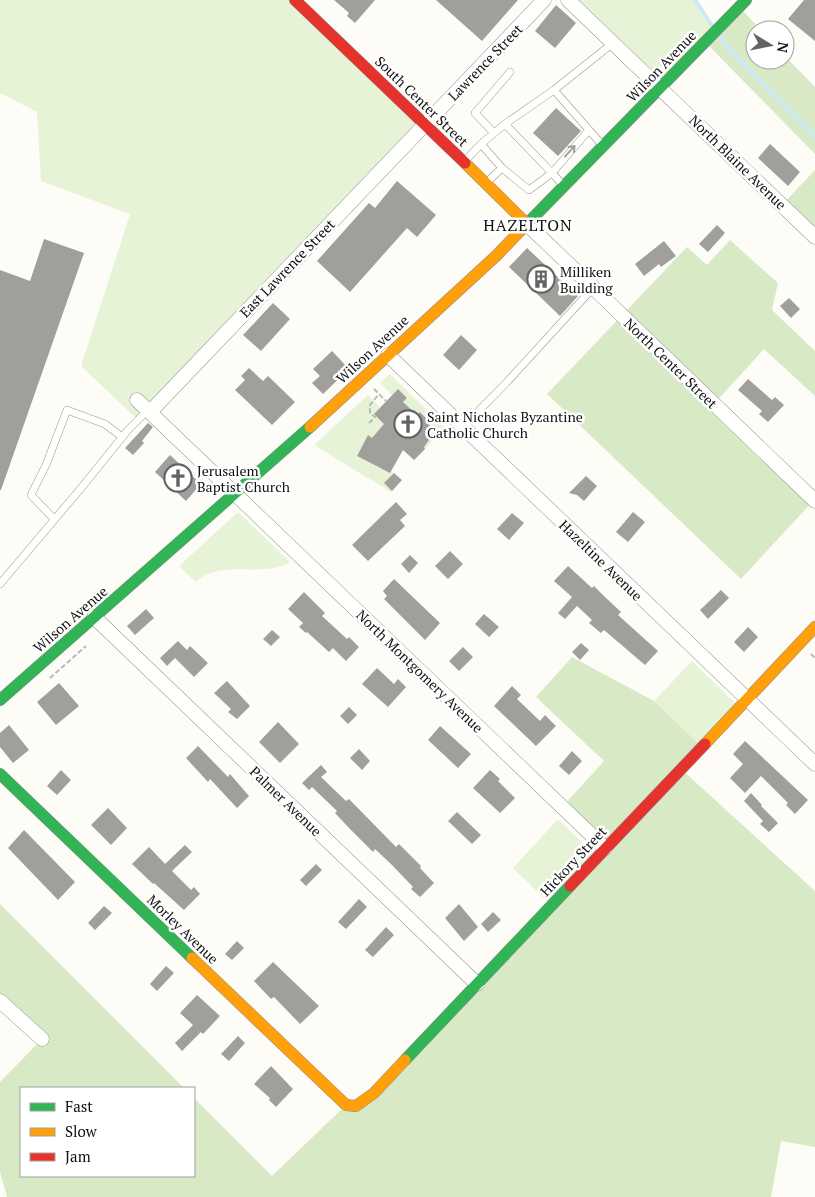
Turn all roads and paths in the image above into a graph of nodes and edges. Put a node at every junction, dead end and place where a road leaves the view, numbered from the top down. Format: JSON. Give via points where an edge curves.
{"nodes":[{"id":1,"x":294,"y":0,"type":"edge"},
{"id":2,"x":544,"y":0,"type":"edge"},
{"id":3,"x":568,"y":0,"type":"edge"},
{"id":4,"x":742,"y":3,"type":"edge"},
{"id":5,"x":613,"y":43,"type":"junction"},
{"id":6,"x":510,"y":72,"type":"dead end"},
{"id":7,"x":660,"y":88,"type":"junction"},
{"id":8,"x":554,"y":90,"type":"junction"},
{"id":9,"x":505,"y":124,"type":"junction"},
{"id":10,"x":425,"y":125,"type":"junction"},
{"id":11,"x":589,"y":130,"type":"junction"},
{"id":12,"x":494,"y":134,"type":"junction"},
{"id":13,"x":519,"y":138,"type":"junction"},
{"id":14,"x":481,"y":144,"type":"junction"},
{"id":15,"x":513,"y":144,"type":"dead end"},
{"id":16,"x":604,"y":147,"type":"junction"},
{"id":17,"x":529,"y":148,"type":"junction"},
{"id":18,"x":523,"y":155,"type":"dead end"},
{"id":19,"x":464,"y":162,"type":"junction"},
{"id":20,"x":507,"y":169,"type":"junction"},
{"id":21,"x":552,"y":172,"type":"junction"},
{"id":22,"x":486,"y":183,"type":"junction"},
{"id":23,"x":565,"y":187,"type":"junction"},
{"id":24,"x":528,"y":225,"type":"junction"},
{"id":25,"x":815,"y":237,"type":"edge"},
{"id":26,"x":593,"y":288,"type":"junction"},
{"id":27,"x":388,"y":355,"type":"junction"},
{"id":28,"x":373,"y":388,"type":"dead end"},
{"id":29,"x":379,"y":394,"type":"junction"},
{"id":30,"x":137,"y":400,"type":"dead end"},
{"id":31,"x":386,"y":401,"type":"dead end"},
{"id":32,"x":149,"y":411,"type":"junction"},
{"id":33,"x":369,"y":423,"type":"dead end"},
{"id":34,"x":463,"y":427,"type":"junction"},
{"id":35,"x":122,"y":437,"type":"junction"},
{"id":36,"x":234,"y":494,"type":"junction"},
{"id":37,"x":815,"y":501,"type":"edge"},
{"id":38,"x":54,"y":519,"type":"junction"},
{"id":39,"x":0,"y":584,"type":"edge"},
{"id":40,"x":94,"y":618,"type":"junction"},
{"id":41,"x":814,"y":631,"type":"edge"},
{"id":42,"x":86,"y":646,"type":"dead end"},
{"id":43,"x":811,"y":654,"type":"dead end"},
{"id":44,"x":815,"y":658,"type":"edge"},
{"id":45,"x":50,"y":678,"type":"dead end"},
{"id":46,"x":747,"y":699,"type":"junction"},
{"id":47,"x":0,"y":700,"type":"edge"},
{"id":48,"x":815,"y":764,"type":"edge"},
{"id":49,"x":0,"y":774,"type":"edge"},
{"id":50,"x":605,"y":848,"type":"junction"},
{"id":51,"x":477,"y":984,"type":"junction"},
{"id":52,"x":0,"y":1001,"type":"edge"},
{"id":53,"x":42,"y":1039,"type":"dead end"},
{"id":54,"x":346,"y":1105,"type":"joint"}],
"edges":[{"from":1,"to":10,"type":"main road","name":"South Center Street"},
{"from":2,"to":10,"type":"street","name":"Lawrence Street"},
{"from":3,"to":5,"type":"street","name":"North Blaine Avenue"},
{"from":4,"to":7,"type":"main road","name":"Wilson Avenue"},
{"from":5,"to":7,"type":"street","name":"North Blaine Avenue"},
{"from":5,"to":8,"type":"lane"},
{"from":6,"to":12,"type":"lane","via":[[475,113]]},
{"from":7,"to":16,"type":"main road","name":"Wilson Avenue"},
{"from":7,"to":25,"type":"street","name":"North Blaine Avenue"},
{"from":8,"to":9,"type":"lane"},
{"from":8,"to":11,"type":"lane"},
{"from":9,"to":12,"type":"lane"},
{"from":9,"to":13,"type":"lane"},
{"from":10,"to":19,"type":"main road","name":"South Center Street"},
{"from":10,"to":32,"type":"street","name":"East Lawrence Street"},
{"from":11,"to":16,"type":"lane"},
{"from":21,"to":11,"type":"lane","one_way":true},
{"from":12,"to":14,"type":"lane"},
{"from":13,"to":15,"type":"lane"},
{"from":13,"to":17,"type":"lane"},
{"from":14,"to":19,"type":"lane"},
{"from":14,"to":20,"type":"lane"},
{"from":16,"to":23,"type":"main road","name":"Wilson Avenue"},
{"from":17,"to":18,"type":"lane"},
{"from":17,"to":21,"type":"lane","via":[[537,163]]},
{"from":19,"to":22,"type":"main road","name":"South Center Street"},
{"from":20,"to":21,"type":"lane","via":[[529,190]]},
{"from":20,"to":22,"type":"lane"},
{"from":21,"to":23,"type":"lane"},
{"from":22,"to":24,"type":"main road","name":"South Center Street"},
{"from":23,"to":24,"type":"main road","name":"Wilson Avenue"},
{"from":24,"to":26,"type":"street","name":"North Center Street"},
{"from":24,"to":27,"type":"main road","name":"Wilson Avenue"},
{"from":26,"to":34,"type":"lane"},
{"from":26,"to":37,"type":"street","name":"North Center Street"},
{"from":27,"to":34,"type":"street","name":"Hazeltine Avenue"},
{"from":27,"to":36,"type":"main road","name":"Wilson Avenue"},
{"from":28,"to":29,"type":"path"},
{"from":29,"to":31,"type":"path"},
{"from":29,"to":33,"type":"path","via":[[370,405],[370,412],[375,416]]},
{"from":30,"to":32,"type":"street","name":"North Montgomery Avenue"},
{"from":32,"to":35,"type":"lane"},
{"from":32,"to":36,"type":"street","name":"North Montgomery Avenue"},
{"from":34,"to":46,"type":"street","name":"Hazeltine Avenue"},
{"from":35,"to":38,"type":"lane"},
{"from":35,"to":38,"type":"lane","via":[[104,424],[67,410],[32,495]]},
{"from":36,"to":40,"type":"main road","name":"Wilson Avenue"},
{"from":36,"to":50,"type":"street","name":"North Montgomery Avenue"},
{"from":38,"to":39,"type":"lane"},
{"from":40,"to":47,"type":"main road","name":"Wilson Avenue"},
{"from":40,"to":51,"type":"street","name":"Palmer Avenue"},
{"from":41,"to":46,"type":"main road","name":"Hickory Street"},
{"from":42,"to":45,"type":"path"},
{"from":43,"to":44,"type":"path"},
{"from":46,"to":48,"type":"street","name":"Hazeltine Avenue"},
{"from":46,"to":50,"type":"main road","name":"Hickory Street"},
{"from":49,"to":54,"type":"main road","name":"Morley Avenue"},
{"from":50,"to":51,"type":"main road","name":"Hickory Street"},
{"from":51,"to":54,"type":"main road","name":"Hickory Street","via":[[374,1093],[356,1106]]},
{"from":52,"to":53,"type":"street"}]}
